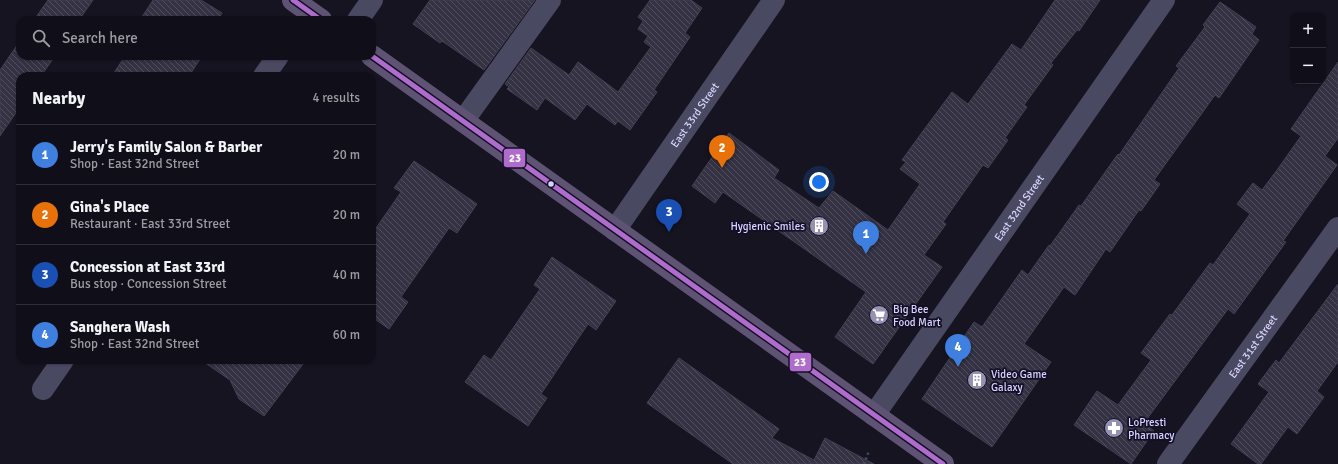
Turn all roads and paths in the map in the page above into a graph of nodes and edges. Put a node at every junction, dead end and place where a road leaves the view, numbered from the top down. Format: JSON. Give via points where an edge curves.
{"nodes":[{"id":1,"x":372,"y":0,"type":"edge"},
{"id":2,"x":550,"y":0,"type":"edge"},
{"id":3,"x":774,"y":0,"type":"edge"},
{"id":4,"x":1164,"y":0,"type":"edge"},
{"id":5,"x":361,"y":16,"type":"edge"},
{"id":6,"x":376,"y":59,"type":"edge"},
{"id":7,"x":275,"y":60,"type":"edge"},
{"id":8,"x":267,"y":72,"type":"edge"},
{"id":9,"x":463,"y":121,"type":"junction"},
{"id":10,"x":1338,"y":228,"type":"edge"},
{"id":11,"x":615,"y":230,"type":"junction"},
{"id":12,"x":60,"y":364,"type":"edge"},
{"id":13,"x":43,"y":389,"type":"dead end"},
{"id":14,"x":874,"y":415,"type":"junction"},
{"id":15,"x":869,"y":452,"type":"dead end"},
{"id":16,"x":1174,"y":462,"type":"edge"},
{"id":17,"x":864,"y":464,"type":"edge"},
{"id":18,"x":943,"y":464,"type":"edge"}],
"edges":[{"from":1,"to":5,"type":"street"},
{"from":2,"to":9,"type":"street"},
{"from":3,"to":11,"type":"street","name":"East 33rd Street"},
{"from":4,"to":14,"type":"street","name":"East 32nd Street"},
{"from":6,"to":9,"type":"main road"},
{"from":7,"to":8,"type":"street"},
{"from":9,"to":11,"type":"main road"},
{"from":10,"to":16,"type":"street","name":"East 31st Street"},
{"from":11,"to":14,"type":"main road"},
{"from":12,"to":13,"type":"street"},
{"from":14,"to":18,"type":"main road"},
{"from":15,"to":17,"type":"path"}]}
